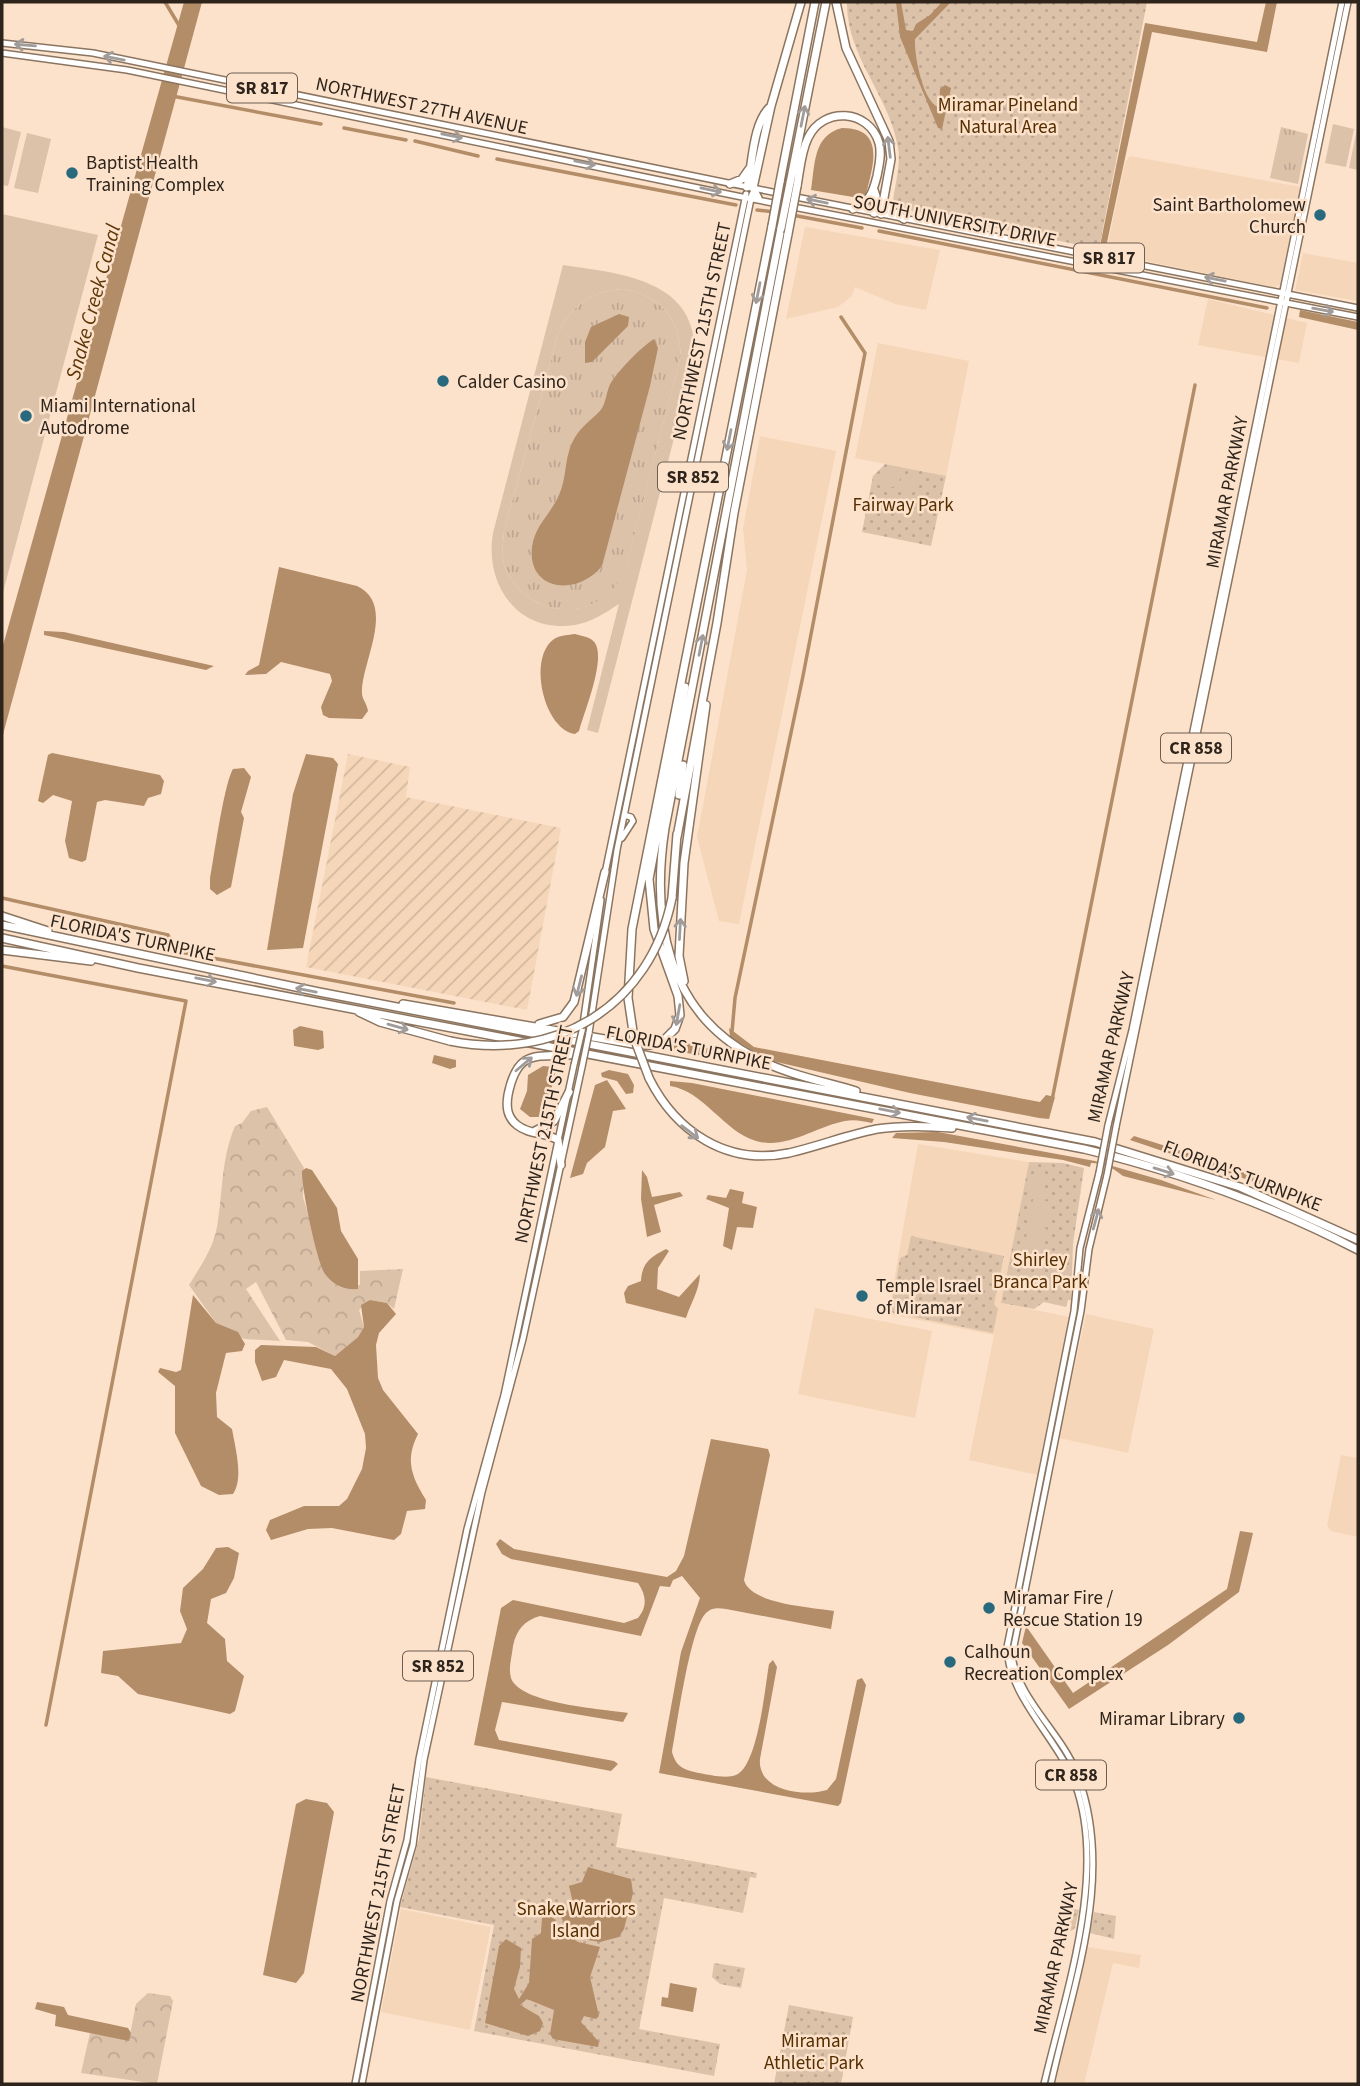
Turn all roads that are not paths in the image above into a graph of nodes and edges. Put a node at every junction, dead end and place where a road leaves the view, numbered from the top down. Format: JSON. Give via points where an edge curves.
{"nodes":[{"id":1,"x":801,"y":2,"type":"edge"},
{"id":2,"x":816,"y":2,"type":"edge"},
{"id":3,"x":826,"y":2,"type":"edge"},
{"id":4,"x":836,"y":2,"type":"edge"},
{"id":5,"x":1342,"y":2,"type":"edge"},
{"id":6,"x":1348,"y":2,"type":"edge"},
{"id":7,"x":2,"y":43,"type":"edge"},
{"id":8,"x":49,"y":47,"type":"junction"},
{"id":9,"x":2,"y":52,"type":"edge"},
{"id":10,"x":47,"y":57,"type":"junction"},
{"id":11,"x":771,"y":106,"type":"junction"},
{"id":12,"x":414,"y":120,"type":"junction"},
{"id":13,"x":412,"y":128,"type":"junction"},
{"id":14,"x":612,"y":159,"type":"junction"},
{"id":15,"x":629,"y":163,"type":"junction"},
{"id":16,"x":1309,"y":164,"type":"junction"},
{"id":17,"x":750,"y":169,"type":"junction"},
{"id":18,"x":618,"y":170,"type":"junction"},
{"id":19,"x":1314,"y":171,"type":"junction"},
{"id":20,"x":691,"y":175,"type":"junction"},
{"id":21,"x":676,"y":183,"type":"junction"},
{"id":22,"x":730,"y":184,"type":"junction"},
{"id":23,"x":793,"y":184,"type":"junction"},
{"id":24,"x":750,"y":188,"type":"junction"},
{"id":25,"x":874,"y":190,"type":"junction"},
{"id":26,"x":1303,"y":191,"type":"junction"},
{"id":27,"x":751,"y":197,"type":"junction"},
{"id":28,"x":1308,"y":197,"type":"junction"},
{"id":29,"x":883,"y":200,"type":"junction"},
{"id":30,"x":853,"y":209,"type":"junction"},
{"id":31,"x":1297,"y":217,"type":"junction"},
{"id":32,"x":876,"y":218,"type":"junction"},
{"id":33,"x":904,"y":219,"type":"junction"},
{"id":34,"x":1303,"y":225,"type":"junction"},
{"id":35,"x":784,"y":231,"type":"junction"},
{"id":36,"x":1282,"y":293,"type":"junction"},
{"id":37,"x":1289,"y":295,"type":"junction"},
{"id":38,"x":1280,"y":302,"type":"junction"},
{"id":39,"x":1287,"y":304,"type":"junction"},
{"id":40,"x":1358,"y":308,"type":"edge"},
{"id":41,"x":1358,"y":317,"type":"edge"},
{"id":42,"x":723,"y":320,"type":"junction"},
{"id":43,"x":670,"y":557,"type":"junction"},
{"id":44,"x":674,"y":570,"type":"junction"},
{"id":45,"x":694,"y":613,"type":"junction"},
{"id":46,"x":717,"y":623,"type":"junction"},
{"id":47,"x":689,"y":712,"type":"junction"},
{"id":48,"x":624,"y":815,"type":"junction"},
{"id":49,"x":677,"y":837,"type":"junction"},
{"id":50,"x":618,"y":843,"type":"junction"},
{"id":51,"x":606,"y":872,"type":"junction"},
{"id":52,"x":2,"y":916,"type":"edge"},
{"id":53,"x":2,"y":925,"type":"edge"},
{"id":54,"x":65,"y":937,"type":"junction"},
{"id":55,"x":2,"y":938,"type":"edge"},
{"id":56,"x":2,"y":950,"type":"edge"},
{"id":57,"x":138,"y":968,"type":"junction"},
{"id":58,"x":373,"y":1003,"type":"junction"},
{"id":59,"x":348,"y":1008,"type":"junction"},
{"id":60,"x":531,"y":1026,"type":"junction"},
{"id":61,"x":720,"y":1033,"type":"junction"},
{"id":62,"x":586,"y":1052,"type":"junction"},
{"id":63,"x":578,"y":1066,"type":"junction"},
{"id":64,"x":569,"y":1092,"type":"junction"},
{"id":65,"x":890,"y":1101,"type":"junction"},
{"id":66,"x":965,"y":1128,"type":"junction"},
{"id":67,"x":531,"y":1131,"type":"junction"},
{"id":68,"x":558,"y":1140,"type":"junction"},
{"id":69,"x":561,"y":1165,"type":"junction"},
{"id":70,"x":1358,"y":1240,"type":"edge"},
{"id":71,"x":1358,"y":1250,"type":"edge"},
{"id":72,"x":1061,"y":2009,"type":"junction"},
{"id":73,"x":1062,"y":2033,"type":"junction"},
{"id":74,"x":355,"y":2084,"type":"edge"},
{"id":75,"x":362,"y":2084,"type":"edge"},
{"id":76,"x":1045,"y":2084,"type":"edge"},
{"id":77,"x":1051,"y":2084,"type":"edge"}],
"edges":[{"from":1,"to":11,"type":"highway"},
{"from":2,"to":45,"type":"highway","one_way":true,"bridge":true},
{"from":23,"to":3,"type":"highway","one_way":true},
{"from":29,"to":4,"type":"highway","one_way":true,"via":[[891,159],[889,141],[846,48]]},
{"from":5,"to":16,"type":"main road","name":"MIRAMAR PARKWAY","number":"CR 858"},
{"from":6,"to":19,"type":"main road","name":"MIRAMAR PARKWAY","number":"CR 858"},
{"from":8,"to":7,"type":"main road","name":"NORTHWEST 27TH AVENUE","number":"SR 817","one_way":true},
{"from":8,"to":10,"type":"main road"},
{"from":12,"to":8,"type":"main road","name":"NORTHWEST 27TH AVENUE","number":"SR 817","one_way":true},
{"from":9,"to":10,"type":"main road","name":"NORTHWEST 27TH AVENUE","number":"SR 817"},
{"from":10,"to":13,"type":"main road","name":"NORTHWEST 27TH AVENUE","number":"SR 817"},
{"from":11,"to":17,"type":"highway","via":[[765,111]]},
{"from":11,"to":24,"type":"highway"},
{"from":12,"to":13,"type":"main road"},
{"from":12,"to":14,"type":"main road","name":"NORTHWEST 27TH AVENUE","number":"SR 817"},
{"from":13,"to":18,"type":"main road","name":"NORTHWEST 27TH AVENUE","number":"SR 817","one_way":true},
{"from":14,"to":15,"type":"main road","name":"NORTHWEST 27TH AVENUE","number":"SR 817"},
{"from":14,"to":18,"type":"main road"},
{"from":15,"to":18,"type":"main road"},
{"from":15,"to":20,"type":"main road","name":"NORTHWEST 27TH AVENUE","number":"SR 817"},
{"from":16,"to":19,"type":"main road"},
{"from":16,"to":26,"type":"main road","name":"MIRAMAR PARKWAY","number":"CR 858"},
{"from":17,"to":22,"type":"highway"},
{"from":17,"to":24,"type":"highway"},
{"from":18,"to":21,"type":"main road","name":"NORTHWEST 27TH AVENUE","number":"SR 817"},
{"from":19,"to":28,"type":"main road","name":"MIRAMAR PARKWAY","number":"CR 858"},
{"from":20,"to":21,"type":"main road"},
{"from":20,"to":22,"type":"main road","name":"NORTHWEST 27TH AVENUE","number":"SR 817"},
{"from":21,"to":27,"type":"main road","name":"NORTHWEST 27TH AVENUE","number":"SR 817","one_way":true},
{"from":22,"to":24,"type":"main road","name":"NORTHWEST 27TH AVENUE","number":"SR 817"},
{"from":23,"to":25,"type":"highway","via":[[814,128],[833,116],[849,115],[869,125],[879,142]]},
{"from":23,"to":35,"type":"highway","bridge":true},
{"from":24,"to":27,"type":"highway"},
{"from":24,"to":27,"type":"main road","name":"NORTHWEST 215TH STREET","number":"SR 852"},
{"from":30,"to":24,"type":"main road","name":"SOUTH UNIVERSITY DRIVE","number":"SR 817","one_way":true},
{"from":25,"to":30,"type":"highway","via":[[867,202]]},
{"from":25,"to":32,"type":"highway"},
{"from":26,"to":28,"type":"main road"},
{"from":26,"to":31,"type":"main road","name":"MIRAMAR PARKWAY","number":"CR 858"},
{"from":27,"to":32,"type":"main road","name":"SOUTH UNIVERSITY DRIVE","number":"SR 817"},
{"from":27,"to":42,"type":"main road","name":"NORTHWEST 215TH STREET","number":"SR 852"},
{"from":28,"to":34,"type":"main road","name":"MIRAMAR PARKWAY","number":"CR 858"},
{"from":29,"to":32,"type":"highway"},
{"from":29,"to":33,"type":"highway"},
{"from":30,"to":32,"type":"main road","name":"SOUTH UNIVERSITY DRIVE","number":"SR 817"},
{"from":31,"to":34,"type":"main road"},
{"from":31,"to":36,"type":"main road","name":"MIRAMAR PARKWAY","number":"CR 858"},
{"from":32,"to":33,"type":"main road","name":"SOUTH UNIVERSITY DRIVE","number":"SR 817"},
{"from":32,"to":38,"type":"main road","name":"SOUTH UNIVERSITY DRIVE","number":"SR 817"},
{"from":36,"to":33,"type":"main road","name":"SOUTH UNIVERSITY DRIVE","number":"SR 817","one_way":true},
{"from":34,"to":37,"type":"main road","name":"MIRAMAR PARKWAY","number":"CR 858"},
{"from":35,"to":46,"type":"highway"},
{"from":47,"to":35,"type":"highway","one_way":true},
{"from":36,"to":37,"type":"main road","name":"SOUTH UNIVERSITY DRIVE","number":"SR 817"},
{"from":36,"to":38,"type":"main road","name":"MIRAMAR PARKWAY","number":"CR 858"},
{"from":37,"to":39,"type":"main road","name":"MIRAMAR PARKWAY","number":"CR 858"},
{"from":37,"to":40,"type":"main road","name":"SOUTH UNIVERSITY DRIVE","number":"SR 817"},
{"from":38,"to":39,"type":"main road","name":"SOUTH UNIVERSITY DRIVE","number":"SR 817"},
{"from":38,"to":72,"type":"main road","name":"MIRAMAR PARKWAY","number":"CR 858","bridge":true,"via":[[1132,1030],[1080,1248],[1074,1311],[1007,1647],[1011,1676],[1068,1768],[1088,1838],[1085,1901]]},
{"from":39,"to":41,"type":"main road","name":"SOUTH UNIVERSITY DRIVE","number":"SR 817","one_way":true},
{"from":73,"to":39,"type":"main road","name":"MIRAMAR PARKWAY","number":"CR 858","one_way":true,"bridge":true,"via":[[1091,1902],[1094,1837],[1074,1766],[1017,1675],[1012,1656],[1081,1311],[1090,1241]]},
{"from":42,"to":43,"type":"main road","name":"NORTHWEST 215TH STREET","number":"SR 852"},
{"from":42,"to":44,"type":"main road","name":"NORTHWEST 215TH STREET","number":"SR 852"},
{"from":43,"to":44,"type":"main road"},
{"from":43,"to":51,"type":"main road","name":"NORTHWEST 215TH STREET","number":"SR 852"},
{"from":44,"to":48,"type":"main road","name":"NORTHWEST 215TH STREET","number":"SR 852"},
{"from":45,"to":60,"type":"highway","one_way":true,"via":[[649,879],[654,929],[680,1001],[677,1025],[661,1041],[643,1046]]},
{"from":45,"to":66,"type":"highway","one_way":true,"bridge":true,"via":[[632,929],[628,998],[634,1038],[649,1079],[684,1127],[712,1145],[742,1154],[788,1153],[898,1126]]},
{"from":46,"to":49,"type":"highway"},
{"from":61,"to":46,"type":"highway","one_way":true,"via":[[687,989],[679,956],[689,810]]},
{"from":47,"to":49,"type":"highway"},
{"from":47,"to":61,"type":"highway","via":[[663,845],[661,919],[676,974],[698,1011]]},
{"from":48,"to":50,"type":"main road","name":"NORTHWEST 215TH STREET","number":"SR 852"},
{"from":48,"to":50,"type":"main road","via":[[633,821]]},
{"from":59,"to":49,"type":"highway","one_way":true,"bridge":true,"via":[[380,1022],[478,1046],[549,1039],[591,1020],[624,993],[649,961],[672,898]]},
{"from":50,"to":63,"type":"main road","name":"NORTHWEST 215TH STREET","number":"SR 852","bridge":true,"via":[[589,1033]]},
{"from":51,"to":60,"type":"highway","one_way":true,"via":[[574,1002],[559,1019]]},
{"from":51,"to":63,"type":"main road","name":"NORTHWEST 215TH STREET","number":"SR 852","bridge":true},
{"from":52,"to":54,"type":"highway"},
{"from":53,"to":54,"type":"highway","name":"FLORIDA'S TURNPIKE"},
{"from":58,"to":54,"type":"highway","name":"FLORIDA'S TURNPIKE","one_way":true},
{"from":55,"to":57,"type":"highway","name":"FLORIDA'S TURNPIKE"},
{"from":56,"to":57,"type":"highway"},
{"from":57,"to":59,"type":"highway","name":"FLORIDA'S TURNPIKE","one_way":true},
{"from":58,"to":60,"type":"highway","via":[[422,1006]]},
{"from":58,"to":65,"type":"highway","name":"FLORIDA'S TURNPIKE"},
{"from":59,"to":62,"type":"highway","name":"FLORIDA'S TURNPIKE"},
{"from":61,"to":65,"type":"highway","via":[[778,1069]]},
{"from":62,"to":66,"type":"highway","name":"FLORIDA'S TURNPIKE","one_way":true},
{"from":67,"to":62,"type":"highway","one_way":true,"via":[[516,1124],[507,1109],[518,1066],[540,1055]]},
{"from":63,"to":64,"type":"main road","name":"NORTHWEST 215TH STREET","number":"SR 852"},
{"from":63,"to":69,"type":"main road","name":"NORTHWEST 215TH STREET","number":"SR 852"},
{"from":64,"to":67,"type":"highway","via":[[552,1123]]},
{"from":64,"to":68,"type":"main road","name":"NORTHWEST 215TH STREET","number":"SR 852"},
{"from":70,"to":65,"type":"highway","name":"FLORIDA'S TURNPIKE","one_way":true,"via":[[1264,1196],[1167,1162],[1080,1139]]},
{"from":66,"to":71,"type":"highway","name":"FLORIDA'S TURNPIKE","one_way":true,"via":[[1074,1146],[1160,1169],[1255,1203]]},
{"from":67,"to":68,"type":"highway"},
{"from":68,"to":69,"type":"highway"},
{"from":68,"to":74,"type":"main road","name":"NORTHWEST 215TH STREET","number":"SR 852","via":[[506,1382],[467,1529]]},
{"from":69,"to":75,"type":"main road","name":"NORTHWEST 215TH STREET","number":"SR 852","via":[[523,1339],[482,1492],[424,1760],[413,1845],[397,1901]]},
{"from":72,"to":73,"type":"main road"},
{"from":72,"to":76,"type":"main road","name":"MIRAMAR PARKWAY","number":"CR 858"},
{"from":73,"to":77,"type":"main road","name":"MIRAMAR PARKWAY","number":"CR 858"}]}
